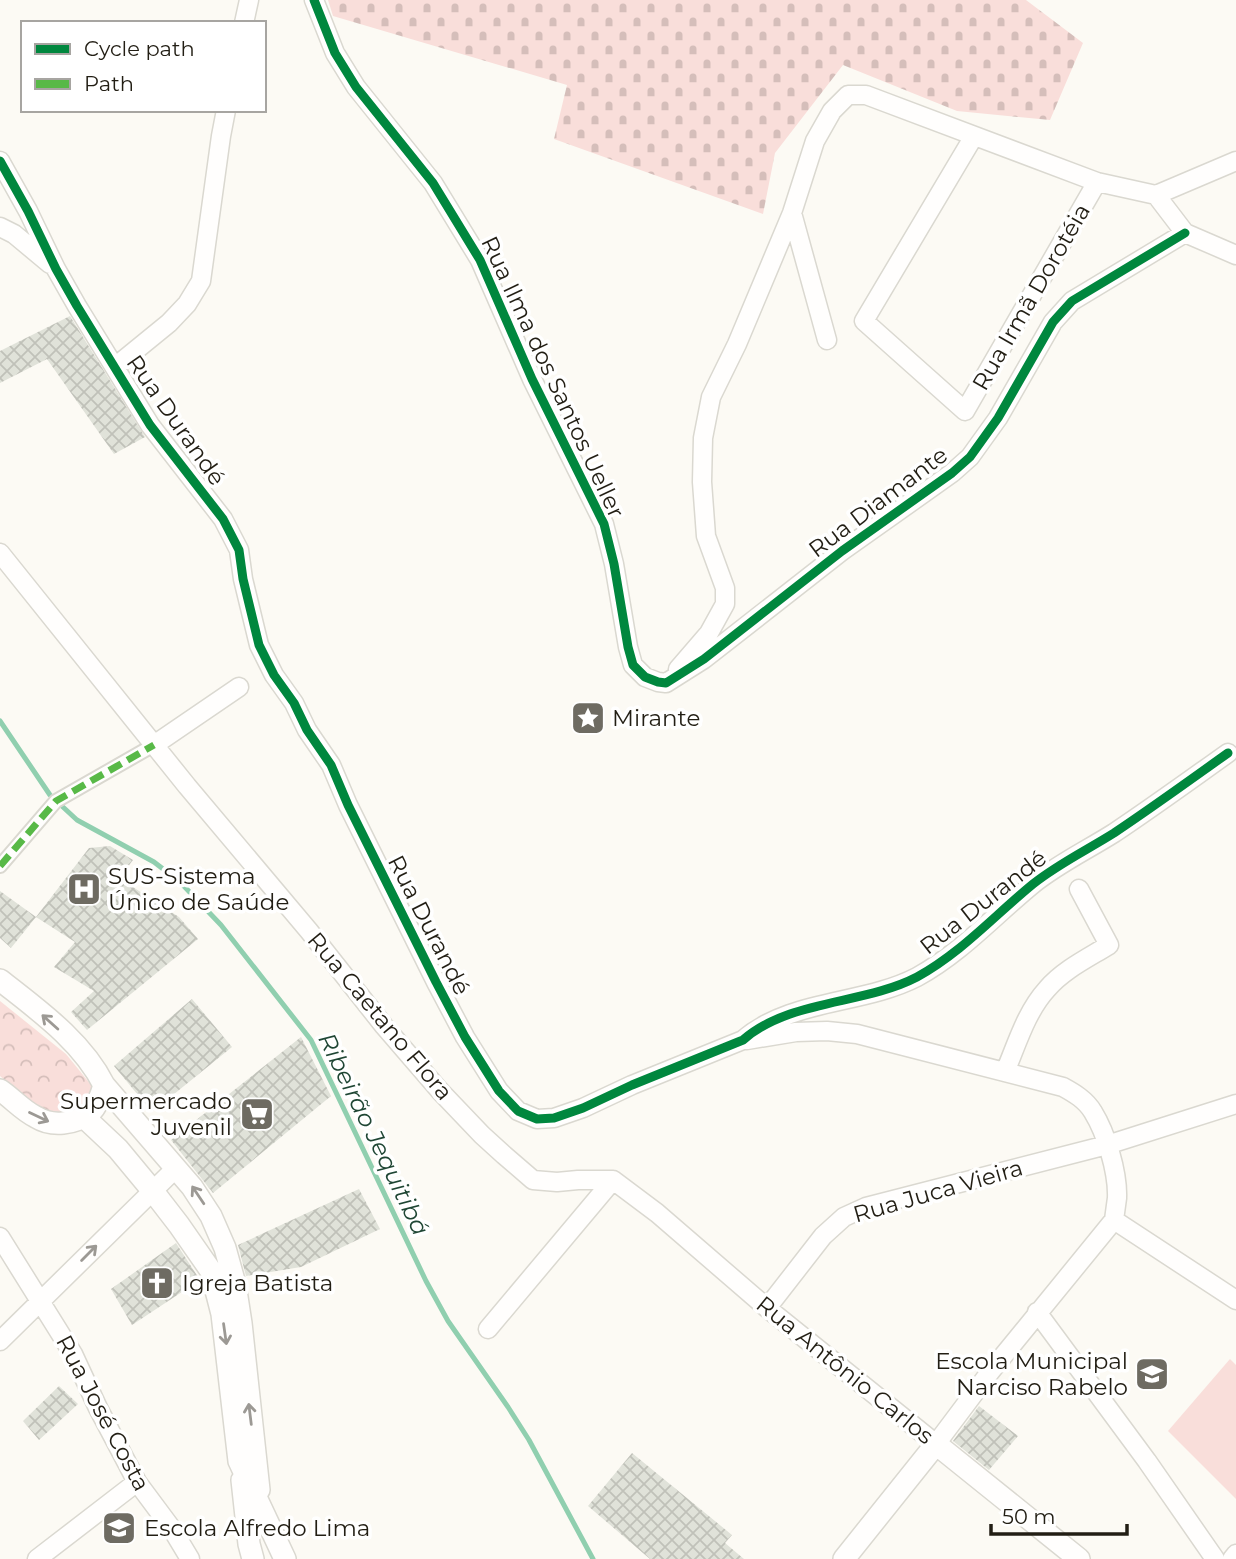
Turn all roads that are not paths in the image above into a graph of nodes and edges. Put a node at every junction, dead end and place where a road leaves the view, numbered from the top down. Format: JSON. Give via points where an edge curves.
{"nodes":[{"id":1,"x":249,"y":0,"type":"edge"},
{"id":2,"x":314,"y":0,"type":"edge"},
{"id":3,"x":244,"y":21,"type":"edge"},
{"id":4,"x":226,"y":112,"type":"edge"},
{"id":5,"x":974,"y":136,"type":"junction"},
{"id":6,"x":0,"y":161,"type":"edge"},
{"id":7,"x":1236,"y":161,"type":"edge"},
{"id":8,"x":1097,"y":182,"type":"junction"},
{"id":9,"x":1156,"y":195,"type":"junction"},
{"id":10,"x":792,"y":213,"type":"junction"},
{"id":11,"x":0,"y":227,"type":"edge"},
{"id":12,"x":1185,"y":233,"type":"junction"},
{"id":13,"x":1236,"y":255,"type":"edge"},
{"id":14,"x":56,"y":269,"type":"junction"},
{"id":15,"x":827,"y":340,"type":"dead end"},
{"id":16,"x":115,"y":367,"type":"junction"},
{"id":17,"x":0,"y":553,"type":"edge"},
{"id":18,"x":666,"y":683,"type":"junction"},
{"id":19,"x":239,"y":687,"type":"dead end"},
{"id":20,"x":154,"y":745,"type":"junction"},
{"id":21,"x":1228,"y":753,"type":"dead end"},
{"id":22,"x":0,"y":866,"type":"edge"},
{"id":23,"x":1079,"y":889,"type":"dead end"},
{"id":24,"x":0,"y":980,"type":"edge"},
{"id":25,"x":743,"y":1040,"type":"junction"},
{"id":26,"x":1004,"y":1072,"type":"junction"},
{"id":27,"x":100,"y":1077,"type":"junction"},
{"id":28,"x":0,"y":1090,"type":"edge"},
{"id":29,"x":1236,"y":1104,"type":"edge"},
{"id":30,"x":85,"y":1118,"type":"junction"},
{"id":31,"x":1107,"y":1145,"type":"junction"},
{"id":32,"x":176,"y":1168,"type":"junction"},
{"id":33,"x":613,"y":1180,"type":"junction"},
{"id":34,"x":152,"y":1190,"type":"junction"},
{"id":35,"x":1114,"y":1220,"type":"junction"},
{"id":36,"x":0,"y":1237,"type":"edge"},
{"id":37,"x":225,"y":1248,"type":"junction"},
{"id":38,"x":204,"y":1259,"type":"junction"},
{"id":39,"x":1236,"y":1300,"type":"edge"},
{"id":40,"x":41,"y":1301,"type":"junction"},
{"id":41,"x":767,"y":1308,"type":"junction"},
{"id":42,"x":1037,"y":1312,"type":"junction"},
{"id":43,"x":488,"y":1329,"type":"dead end"},
{"id":44,"x":0,"y":1340,"type":"edge"},
{"id":45,"x":936,"y":1444,"type":"junction"},
{"id":46,"x":247,"y":1459,"type":"junction"},
{"id":47,"x":137,"y":1482,"type":"junction"},
{"id":48,"x":1236,"y":1554,"type":"edge"},
{"id":49,"x":37,"y":1559,"type":"edge"},
{"id":50,"x":190,"y":1559,"type":"edge"},
{"id":51,"x":253,"y":1559,"type":"edge"},
{"id":52,"x":285,"y":1559,"type":"edge"},
{"id":53,"x":844,"y":1559,"type":"edge"},
{"id":54,"x":1079,"y":1559,"type":"edge"},
{"id":55,"x":1215,"y":1559,"type":"edge"},
{"id":56,"x":1232,"y":1559,"type":"edge"}],
"edges":[{"from":1,"to":3,"type":"street"},
{"from":2,"to":18,"type":"street","name":"Rua Ilma dos Santos Ueller","via":[[335,53],[355,87],[433,183],[480,260],[532,379],[604,524],[633,664],[645,677]]},
{"from":4,"to":16,"type":"street","via":[[201,281],[169,323]]},
{"from":5,"to":8,"type":"street"},
{"from":5,"to":8,"type":"street","name":"Rua Irmã Dorotéia","via":[[864,320],[965,411]]},
{"from":5,"to":10,"type":"street","via":[[866,95],[848,95],[832,111],[815,141]]},
{"from":6,"to":14,"type":"street","name":"Rua Durandé"},
{"from":7,"to":9,"type":"street"},
{"from":8,"to":9,"type":"street"},
{"from":9,"to":12,"type":"street"},
{"from":10,"to":15,"type":"street"},
{"from":10,"to":18,"type":"street","via":[[711,397],[703,438],[706,536],[725,587],[725,604],[709,633]]},
{"from":11,"to":14,"type":"street"},
{"from":12,"to":13,"type":"street"},
{"from":12,"to":18,"type":"street","name":"Rua Diamante","via":[[1072,301],[1052,322],[998,418],[961,465]]},
{"from":14,"to":16,"type":"street","name":"Rua Durandé"},
{"from":16,"to":25,"type":"street","name":"Rua Durandé","via":[[150,425],[223,519],[239,550],[259,645],[331,765],[436,982],[499,1091],[518,1111],[537,1119],[554,1118]]},
{"from":17,"to":20,"type":"street","name":"Rua Caetano Flora"},
{"from":19,"to":20,"type":"street"},
{"from":20,"to":22,"type":"street","via":[[56,800]]},
{"from":20,"to":33,"type":"street","name":"Rua Caetano Flora","via":[[384,1026],[503,1155],[533,1180]]},
{"from":21,"to":25,"type":"street","name":"Rua Durandé","via":[[1034,883],[958,949],[917,976],[892,988],[818,1005],[768,1023]]},
{"from":23,"to":26,"type":"street","via":[[1109,944],[1047,988]]},
{"from":27,"to":24,"type":"street","one_way":true,"via":[[81,1050]]},
{"from":25,"to":26,"type":"street","via":[[796,1032],[857,1034]]},
{"from":26,"to":31,"type":"street","via":[[1063,1087],[1079,1096],[1092,1110]]},
{"from":27,"to":30,"type":"street","via":[[98,1104]]},
{"from":27,"to":32,"type":"street"},
{"from":28,"to":30,"type":"street","one_way":true,"via":[[44,1121]]},
{"from":29,"to":31,"type":"street","name":"Rua Juca Vieira"},
{"from":30,"to":34,"type":"street"},
{"from":31,"to":35,"type":"street","via":[[1117,1197]]},
{"from":31,"to":41,"type":"street","name":"Rua Juca Vieira","via":[[866,1207],[844,1217],[823,1236]]},
{"from":32,"to":34,"type":"street"},
{"from":37,"to":32,"type":"street","one_way":true,"via":[[202,1201]]},
{"from":33,"to":41,"type":"street","name":"Rua Antônio Carlos"},
{"from":33,"to":43,"type":"street"},
{"from":34,"to":38,"type":"street"},
{"from":40,"to":34,"type":"street","one_way":true},
{"from":35,"to":39,"type":"street"},
{"from":35,"to":42,"type":"street"},
{"from":36,"to":40,"type":"street","name":"Rua José Costa"},
{"from":37,"to":38,"type":"street"},
{"from":46,"to":37,"type":"street","one_way":true,"via":[[237,1292]]},
{"from":38,"to":46,"type":"street","one_way":true,"via":[[216,1285]]},
{"from":40,"to":44,"type":"street"},
{"from":40,"to":47,"type":"street","name":"Rua José Costa"},
{"from":41,"to":45,"type":"street","name":"Rua Antônio Carlos"},
{"from":42,"to":45,"type":"street"},
{"from":42,"to":55,"type":"street"},
{"from":45,"to":53,"type":"street"},
{"from":45,"to":54,"type":"street","name":"Rua Antônio Carlos"},
{"from":46,"to":51,"type":"street"},
{"from":46,"to":52,"type":"street","via":[[271,1533]]},
{"from":47,"to":49,"type":"street"},
{"from":47,"to":50,"type":"street","name":"Rua José Costa"},
{"from":48,"to":56,"type":"street"}]}
